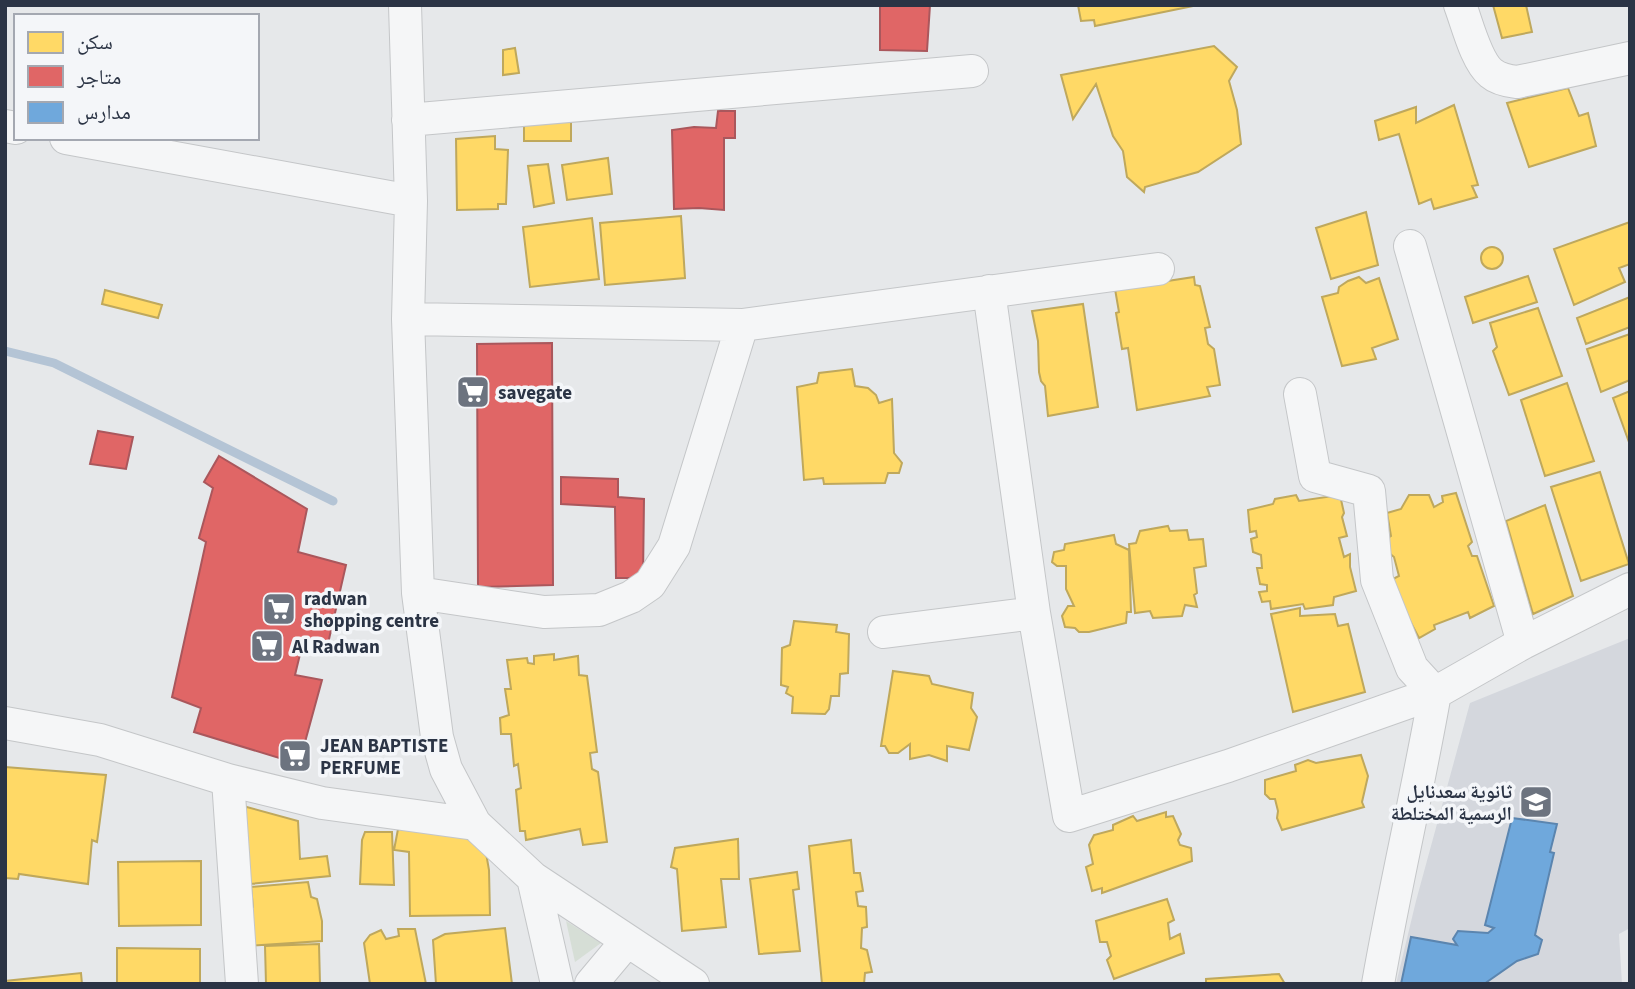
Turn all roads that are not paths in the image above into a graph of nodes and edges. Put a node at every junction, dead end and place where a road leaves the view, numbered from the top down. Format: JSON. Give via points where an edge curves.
{"nodes":[{"id":1,"x":405,"y":5,"type":"edge"},
{"id":2,"x":1460,"y":5,"type":"edge"},
{"id":3,"x":1630,"y":58,"type":"edge"},
{"id":4,"x":972,"y":71,"type":"dead end"},
{"id":5,"x":408,"y":120,"type":"junction"},
{"id":6,"x":77,"y":140,"type":"edge"},
{"id":7,"x":411,"y":201,"type":"junction"},
{"id":8,"x":1410,"y":246,"type":"dead end"},
{"id":9,"x":1158,"y":269,"type":"dead end"},
{"id":10,"x":989,"y":291,"type":"junction"},
{"id":11,"x":408,"y":319,"type":"junction"},
{"id":12,"x":741,"y":325,"type":"junction"},
{"id":13,"x":1300,"y":394,"type":"dead end"},
{"id":14,"x":1630,"y":589,"type":"edge"},
{"id":15,"x":418,"y":593,"type":"junction"},
{"id":16,"x":1034,"y":613,"type":"junction"},
{"id":17,"x":884,"y":632,"type":"dead end"},
{"id":18,"x":1523,"y":643,"type":"junction"},
{"id":19,"x":1435,"y":693,"type":"junction"},
{"id":20,"x":5,"y":723,"type":"edge"},
{"id":21,"x":229,"y":780,"type":"junction"},
{"id":22,"x":475,"y":824,"type":"junction"},
{"id":23,"x":533,"y":878,"type":"junction"},
{"id":24,"x":627,"y":941,"type":"junction"},
{"id":25,"x":242,"y":984,"type":"edge"},
{"id":26,"x":557,"y":984,"type":"edge"},
{"id":27,"x":591,"y":984,"type":"edge"},
{"id":28,"x":693,"y":984,"type":"edge"},
{"id":29,"x":1378,"y":984,"type":"edge"}],
"edges":[{"from":1,"to":5,"type":"street"},
{"from":2,"to":3,"type":"street","via":[[1481,60],[1488,71],[1505,80],[1517,82]]},
{"from":4,"to":5,"type":"street"},
{"from":5,"to":7,"type":"street"},
{"from":6,"to":7,"type":"street"},
{"from":7,"to":11,"type":"street"},
{"from":8,"to":18,"type":"street"},
{"from":9,"to":10,"type":"street"},
{"from":10,"to":12,"type":"street"},
{"from":10,"to":16,"type":"street"},
{"from":11,"to":12,"type":"street"},
{"from":11,"to":15,"type":"street"},
{"from":12,"to":15,"type":"street","via":[[674,546],[650,584],[599,610],[544,612]]},
{"from":13,"to":19,"type":"street","via":[[1315,476],[1370,491],[1377,580],[1412,668]]},
{"from":14,"to":18,"type":"street"},
{"from":15,"to":22,"type":"street","via":[[437,737],[446,769]]},
{"from":16,"to":17,"type":"street"},
{"from":16,"to":19,"type":"street","via":[[1069,816]]},
{"from":18,"to":19,"type":"street"},
{"from":19,"to":29,"type":"street"},
{"from":20,"to":21,"type":"street","via":[[100,740]]},
{"from":21,"to":22,"type":"street","via":[[322,803]]},
{"from":21,"to":25,"type":"street"},
{"from":22,"to":23,"type":"street"},
{"from":23,"to":24,"type":"street"},
{"from":23,"to":26,"type":"street"},
{"from":24,"to":27,"type":"street"},
{"from":24,"to":28,"type":"street"}]}
